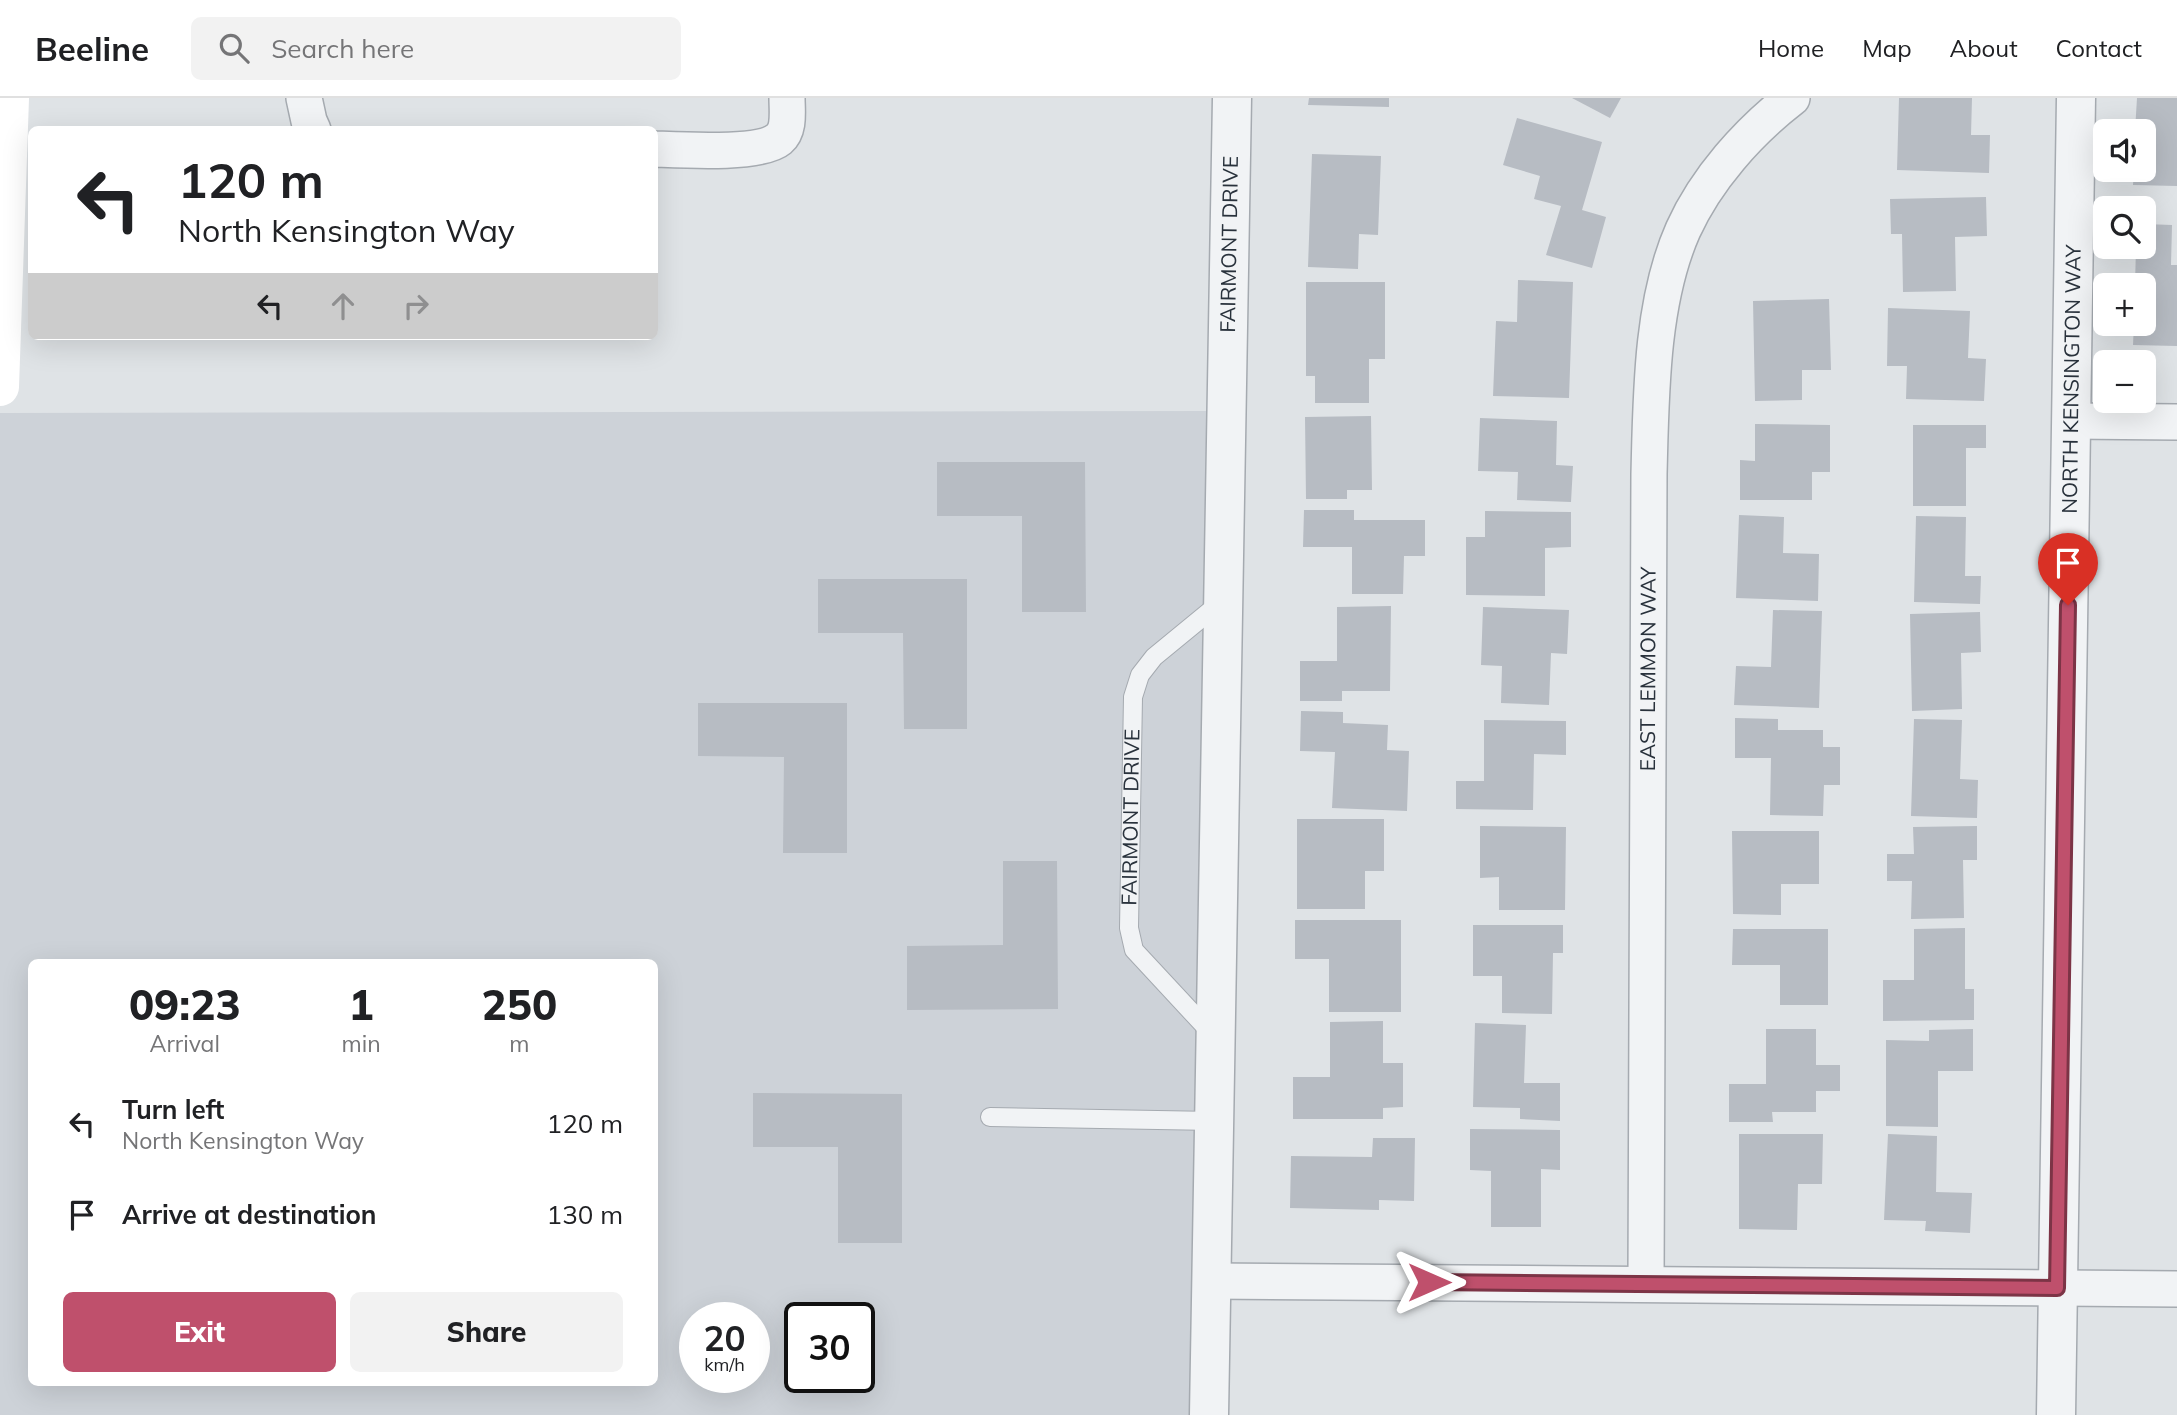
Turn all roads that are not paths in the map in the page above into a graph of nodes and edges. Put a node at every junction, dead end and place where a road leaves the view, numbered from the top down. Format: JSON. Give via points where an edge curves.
{"nodes":[{"id":1,"x":10,"y":98,"type":"edge"},
{"id":2,"x":304,"y":98,"type":"edge"},
{"id":3,"x":787,"y":98,"type":"edge"},
{"id":4,"x":1232,"y":98,"type":"edge"},
{"id":5,"x":1792,"y":98,"type":"edge"},
{"id":6,"x":2076,"y":98,"type":"edge"},
{"id":7,"x":311,"y":126,"type":"edge"},
{"id":8,"x":658,"y":149,"type":"edge"},
{"id":9,"x":0,"y":387,"type":"edge"},
{"id":10,"x":2071,"y":421,"type":"junction"},
{"id":11,"x":2177,"y":422,"type":"edge"},
{"id":12,"x":1223,"y":600,"type":"junction"},
{"id":13,"x":1216,"y":1038,"type":"junction"},
{"id":14,"x":990,"y":1117,"type":"dead end"},
{"id":15,"x":1214,"y":1121,"type":"junction"},
{"id":16,"x":1211,"y":1281,"type":"junction"},
{"id":17,"x":1646,"y":1283,"type":"junction"},
{"id":18,"x":2057,"y":1288,"type":"junction"},
{"id":19,"x":2177,"y":1289,"type":"edge"},
{"id":20,"x":1209,"y":1415,"type":"edge"},
{"id":21,"x":2056,"y":1415,"type":"edge"}],
"edges":[{"from":1,"to":9,"type":"main road"},
{"from":2,"to":7,"type":"street"},
{"from":3,"to":8,"type":"street","via":[[787,125],[780,138],[767,146]]},
{"from":4,"to":12,"type":"street","name":"FAIRMONT DRIVE"},
{"from":5,"to":17,"type":"street","name":"EAST LEMMON WAY","via":[[1737,150],[1704,194],[1683,230],[1658,327],[1649,474]]},
{"from":6,"to":10,"type":"street","name":"NORTH KENSINGTON WAY"},
{"from":10,"to":11,"type":"street"},
{"from":10,"to":18,"type":"street","name":"NORTH KENSINGTON WAY"},
{"from":12,"to":13,"type":"street","name":"FAIRMONT DRIVE"},
{"from":12,"to":13,"type":"lane","name":"FAIRMONT DRIVE","via":[[1154,657],[1140,675],[1133,697],[1129,928],[1134,950]]},
{"from":13,"to":15,"type":"street","name":"FAIRMONT DRIVE"},
{"from":14,"to":15,"type":"lane"},
{"from":15,"to":16,"type":"street","name":"FAIRMONT DRIVE"},
{"from":16,"to":17,"type":"street"},
{"from":16,"to":20,"type":"street","name":"FAIRMONT DRIVE"},
{"from":17,"to":18,"type":"street"},
{"from":18,"to":19,"type":"street"},
{"from":18,"to":21,"type":"street","name":"NORTH KENSINGTON WAY"}]}
